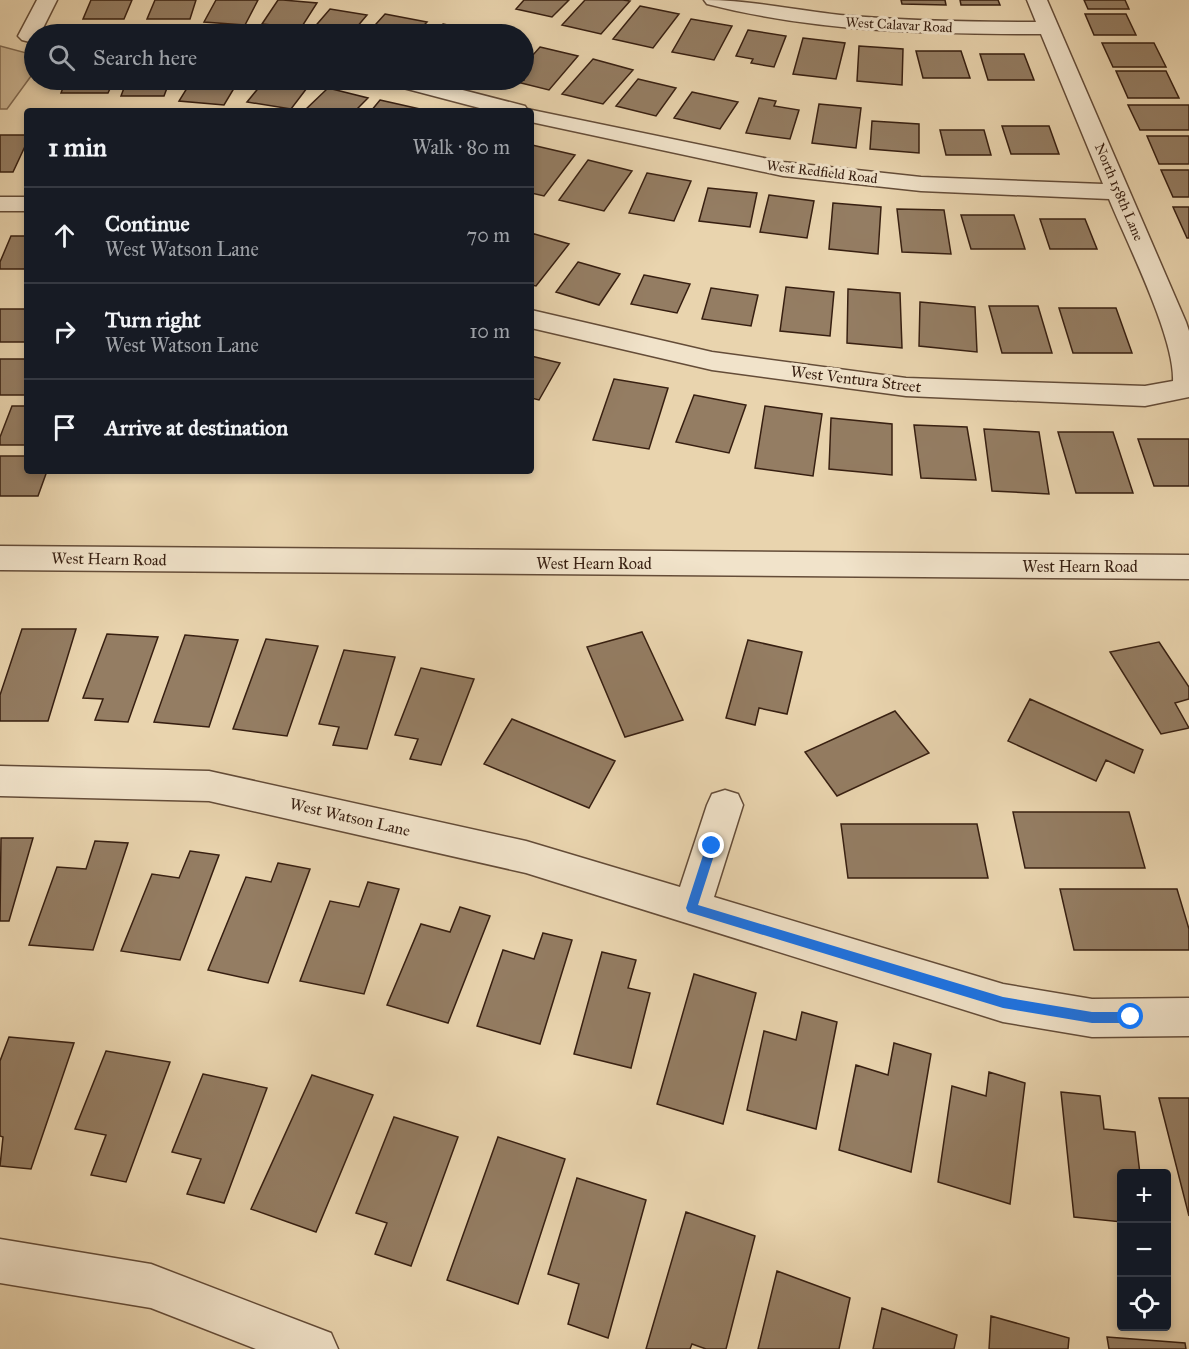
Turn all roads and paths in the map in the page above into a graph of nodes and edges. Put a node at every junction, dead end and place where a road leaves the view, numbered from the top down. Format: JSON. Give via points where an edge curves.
{"nodes":[{"id":1,"x":47,"y":0,"type":"edge"},
{"id":2,"x":714,"y":0,"type":"edge"},
{"id":3,"x":1038,"y":0,"type":"edge"},
{"id":4,"x":37,"y":24,"type":"edge"},
{"id":5,"x":1049,"y":28,"type":"junction"},
{"id":6,"x":438,"y":90,"type":"edge"},
{"id":7,"x":506,"y":108,"type":"edge"},
{"id":8,"x":534,"y":116,"type":"edge"},
{"id":9,"x":1119,"y":192,"type":"junction"},
{"id":10,"x":0,"y":204,"type":"edge"},
{"id":11,"x":24,"y":204,"type":"edge"},
{"id":12,"x":534,"y":320,"type":"edge"},
{"id":13,"x":1186,"y":388,"type":"joint"},
{"id":14,"x":0,"y":558,"type":"edge"},
{"id":15,"x":1189,"y":567,"type":"edge"},
{"id":16,"x":0,"y":781,"type":"edge"},
{"id":17,"x":725,"y":805,"type":"dead end"},
{"id":18,"x":692,"y":908,"type":"junction"},
{"id":19,"x":1189,"y":1017,"type":"edge"},
{"id":20,"x":0,"y":1261,"type":"edge"},
{"id":21,"x":315,"y":1349,"type":"edge"}],
"edges":[{"from":1,"to":4,"type":"street"},
{"from":2,"to":5,"type":"street","name":"West Calavar Road","via":[[833,21],[948,28]]},
{"from":3,"to":5,"type":"street","name":"North 158th Lane"},
{"from":5,"to":9,"type":"street","name":"North 158th Lane"},
{"from":6,"to":7,"type":"street"},
{"from":8,"to":9,"type":"street","name":"West Redfield Road","via":[[783,169],[921,184]]},
{"from":9,"to":13,"type":"street","name":"North 158th Lane","via":[[1173,322],[1187,368]]},
{"from":10,"to":11,"type":"street"},
{"from":12,"to":13,"type":"street","name":"West Ventura Street","via":[[712,361],[906,387],[1145,396]]},
{"from":14,"to":15,"type":"street","name":"West Hearn Road"},
{"from":16,"to":18,"type":"street","name":"West Watson Lane","via":[[209,786],[526,856]]},
{"from":17,"to":18,"type":"street"},
{"from":18,"to":19,"type":"street","name":"West Watson Lane","via":[[1003,1003],[1092,1018]]},
{"from":20,"to":21,"type":"street","via":[[151,1286]]}]}
